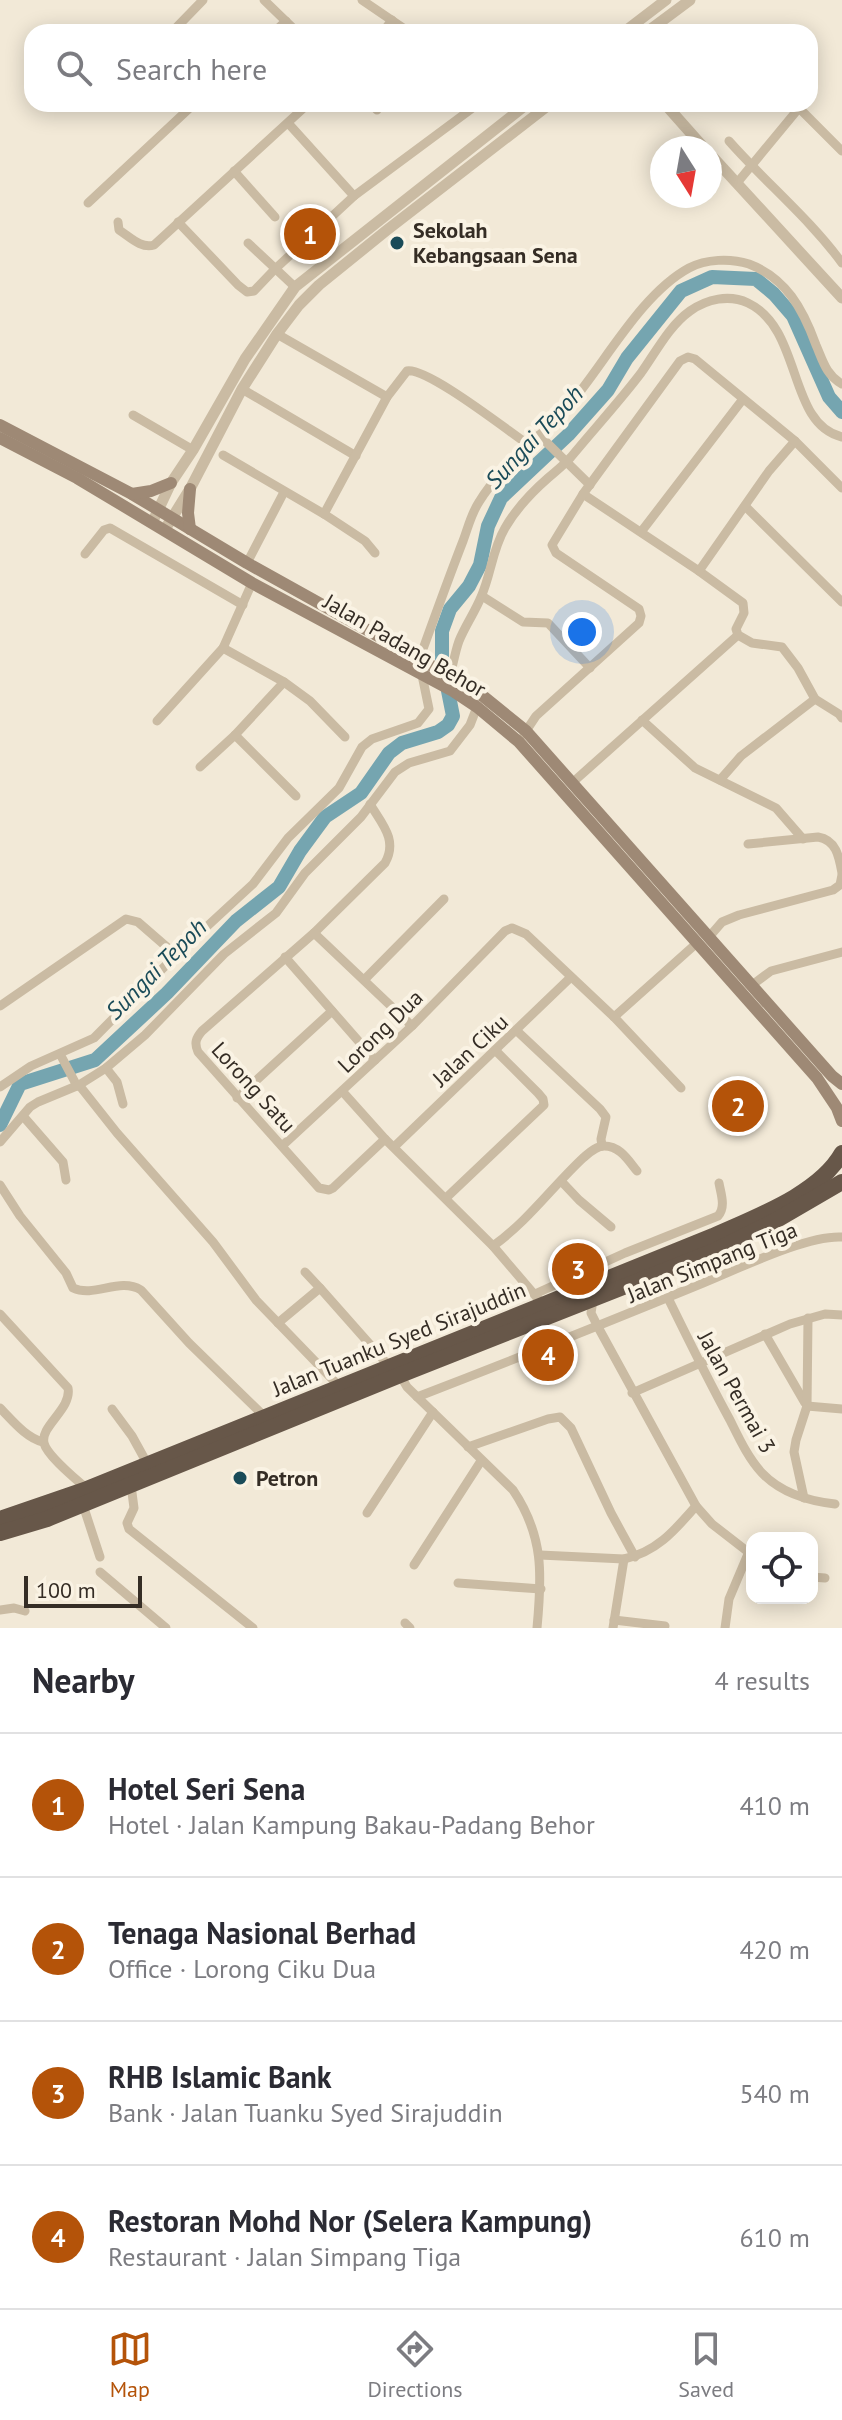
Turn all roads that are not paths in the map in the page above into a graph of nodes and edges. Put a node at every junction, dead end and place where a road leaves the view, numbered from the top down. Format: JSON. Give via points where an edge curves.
{"nodes":[{"id":1,"x":203,"y":0,"type":"edge"},
{"id":2,"x":264,"y":0,"type":"edge"},
{"id":3,"x":362,"y":0,"type":"edge"},
{"id":4,"x":666,"y":0,"type":"edge"},
{"id":5,"x":690,"y":0,"type":"edge"},
{"id":6,"x":392,"y":20,"type":"junction"},
{"id":7,"x":286,"y":21,"type":"junction"},
{"id":8,"x":180,"y":24,"type":"edge"},
{"id":9,"x":283,"y":24,"type":"edge"},
{"id":10,"x":289,"y":24,"type":"edge"},
{"id":11,"x":389,"y":24,"type":"edge"},
{"id":12,"x":398,"y":24,"type":"edge"},
{"id":13,"x":634,"y":24,"type":"edge"},
{"id":14,"x":658,"y":24,"type":"edge"},
{"id":15,"x":185,"y":112,"type":"edge"},
{"id":16,"x":300,"y":112,"type":"edge"},
{"id":17,"x":467,"y":112,"type":"edge"},
{"id":18,"x":512,"y":112,"type":"edge"},
{"id":19,"x":540,"y":112,"type":"edge"},
{"id":20,"x":672,"y":112,"type":"edge"},
{"id":21,"x":796,"y":112,"type":"edge"},
{"id":22,"x":803,"y":112,"type":"edge"},
{"id":23,"x":288,"y":123,"type":"junction"},
{"id":24,"x":693,"y":136,"type":"edge"},
{"id":25,"x":729,"y":141,"type":"dead end"},
{"id":26,"x":842,"y":151,"type":"edge"},
{"id":27,"x":751,"y":166,"type":"junction"},
{"id":28,"x":722,"y":167,"type":"edge"},
{"id":29,"x":234,"y":171,"type":"junction"},
{"id":30,"x":737,"y":183,"type":"junction"},
{"id":31,"x":354,"y":196,"type":"junction"},
{"id":32,"x":88,"y":203,"type":"dead end"},
{"id":33,"x":275,"y":217,"type":"dead end"},
{"id":34,"x":118,"y":222,"type":"dead end"},
{"id":35,"x":178,"y":222,"type":"junction"},
{"id":36,"x":248,"y":243,"type":"dead end"},
{"id":37,"x":842,"y":263,"type":"edge"},
{"id":38,"x":274,"y":270,"type":"junction"},
{"id":39,"x":295,"y":287,"type":"junction"},
{"id":40,"x":842,"y":298,"type":"edge"},
{"id":41,"x":277,"y":334,"type":"junction"},
{"id":42,"x":842,"y":384,"type":"edge"},
{"id":43,"x":242,"y":389,"type":"junction"},
{"id":44,"x":387,"y":397,"type":"junction"},
{"id":45,"x":743,"y":399,"type":"junction"},
{"id":46,"x":133,"y":415,"type":"dead end"},
{"id":47,"x":0,"y":425,"type":"edge"},
{"id":48,"x":842,"y":437,"type":"edge"},
{"id":49,"x":0,"y":438,"type":"edge"},
{"id":50,"x":541,"y":438,"type":"junction"},
{"id":51,"x":795,"y":441,"type":"junction"},
{"id":52,"x":529,"y":445,"type":"junction"},
{"id":53,"x":193,"y":450,"type":"junction"},
{"id":54,"x":223,"y":455,"type":"dead end"},
{"id":55,"x":356,"y":456,"type":"junction"},
{"id":56,"x":566,"y":463,"type":"junction"},
{"id":57,"x":171,"y":483,"type":"junction"},
{"id":58,"x":842,"y":488,"type":"edge"},
{"id":59,"x":190,"y":489,"type":"junction"},
{"id":60,"x":586,"y":489,"type":"junction"},
{"id":61,"x":284,"y":492,"type":"junction"},
{"id":62,"x":132,"y":494,"type":"junction"},
{"id":63,"x":745,"y":506,"type":"junction"},
{"id":64,"x":158,"y":511,"type":"junction"},
{"id":65,"x":324,"y":514,"type":"junction"},
{"id":66,"x":171,"y":518,"type":"junction"},
{"id":67,"x":152,"y":523,"type":"junction"},
{"id":68,"x":190,"y":529,"type":"junction"},
{"id":69,"x":165,"y":531,"type":"junction"},
{"id":70,"x":641,"y":532,"type":"junction"},
{"id":71,"x":375,"y":553,"type":"dead end"},
{"id":72,"x":85,"y":554,"type":"dead end"},
{"id":73,"x":247,"y":563,"type":"junction"},
{"id":74,"x":699,"y":571,"type":"junction"},
{"id":75,"x":252,"y":583,"type":"junction"},
{"id":76,"x":482,"y":596,"type":"junction"},
{"id":77,"x":842,"y":602,"type":"edge"},
{"id":78,"x":243,"y":605,"type":"junction"},
{"id":79,"x":738,"y":635,"type":"junction"},
{"id":80,"x":223,"y":648,"type":"junction"},
{"id":81,"x":422,"y":668,"type":"junction"},
{"id":82,"x":590,"y":668,"type":"junction"},
{"id":83,"x":450,"y":676,"type":"junction"},
{"id":84,"x":284,"y":682,"type":"junction"},
{"id":85,"x":815,"y":699,"type":"junction"},
{"id":86,"x":477,"y":707,"type":"junction"},
{"id":87,"x":842,"y":718,"type":"edge"},
{"id":88,"x":642,"y":720,"type":"junction"},
{"id":89,"x":157,"y":721,"type":"dead end"},
{"id":90,"x":235,"y":735,"type":"junction"},
{"id":91,"x":522,"y":736,"type":"junction"},
{"id":92,"x":345,"y":737,"type":"dead end"},
{"id":93,"x":200,"y":767,"type":"dead end"},
{"id":94,"x":720,"y":780,"type":"junction"},
{"id":95,"x":572,"y":783,"type":"junction"},
{"id":96,"x":296,"y":796,"type":"dead end"},
{"id":97,"x":370,"y":804,"type":"junction"},
{"id":98,"x":803,"y":839,"type":"junction"},
{"id":99,"x":748,"y":844,"type":"dead end"},
{"id":100,"x":842,"y":874,"type":"edge"},
{"id":101,"x":444,"y":899,"type":"dead end"},
{"id":102,"x":314,"y":933,"type":"junction"},
{"id":103,"x":704,"y":940,"type":"junction"},
{"id":104,"x":842,"y":952,"type":"edge"},
{"id":105,"x":176,"y":955,"type":"junction"},
{"id":106,"x":285,"y":957,"type":"junction"},
{"id":107,"x":571,"y":977,"type":"junction"},
{"id":108,"x":365,"y":979,"type":"junction"},
{"id":109,"x":752,"y":985,"type":"junction"},
{"id":110,"x":0,"y":1006,"type":"edge"},
{"id":111,"x":332,"y":1011,"type":"junction"},
{"id":112,"x":614,"y":1017,"type":"junction"},
{"id":113,"x":412,"y":1026,"type":"junction"},
{"id":114,"x":517,"y":1031,"type":"junction"},
{"id":115,"x":496,"y":1051,"type":"junction"},
{"id":116,"x":62,"y":1058,"type":"junction"},
{"id":117,"x":375,"y":1060,"type":"junction"},
{"id":118,"x":106,"y":1068,"type":"junction"},
{"id":119,"x":77,"y":1084,"type":"junction"},
{"id":120,"x":842,"y":1084,"type":"edge"},
{"id":121,"x":0,"y":1087,"type":"edge"},
{"id":122,"x":681,"y":1088,"type":"dead end"},
{"id":123,"x":342,"y":1091,"type":"junction"},
{"id":124,"x":237,"y":1098,"type":"junction"},
{"id":125,"x":123,"y":1104,"type":"dead end"},
{"id":126,"x":23,"y":1116,"type":"junction"},
{"id":127,"x":842,"y":1121,"type":"edge"},
{"id":128,"x":385,"y":1139,"type":"junction"},
{"id":129,"x":0,"y":1142,"type":"edge"},
{"id":130,"x":282,"y":1146,"type":"junction"},
{"id":131,"x":604,"y":1146,"type":"junction"},
{"id":132,"x":394,"y":1147,"type":"junction"},
{"id":133,"x":842,"y":1153,"type":"edge"},
{"id":134,"x":637,"y":1171,"type":"dead end"},
{"id":135,"x":66,"y":1180,"type":"dead end"},
{"id":136,"x":562,"y":1182,"type":"junction"},
{"id":137,"x":842,"y":1182,"type":"edge"},
{"id":138,"x":719,"y":1183,"type":"dead end"},
{"id":139,"x":0,"y":1185,"type":"edge"},
{"id":140,"x":446,"y":1198,"type":"junction"},
{"id":141,"x":611,"y":1227,"type":"dead end"},
{"id":142,"x":842,"y":1237,"type":"edge"},
{"id":143,"x":493,"y":1246,"type":"junction"},
{"id":144,"x":658,"y":1249,"type":"junction"},
{"id":145,"x":305,"y":1272,"type":"dead end"},
{"id":146,"x":320,"y":1288,"type":"junction"},
{"id":147,"x":668,"y":1298,"type":"junction"},
{"id":148,"x":593,"y":1299,"type":"junction"},
{"id":149,"x":543,"y":1305,"type":"junction"},
{"id":150,"x":0,"y":1314,"type":"edge"},
{"id":151,"x":842,"y":1315,"type":"edge"},
{"id":152,"x":808,"y":1318,"type":"junction"},
{"id":153,"x":278,"y":1323,"type":"junction"},
{"id":154,"x":598,"y":1327,"type":"junction"},
{"id":155,"x":765,"y":1334,"type":"junction"},
{"id":156,"x":699,"y":1363,"type":"junction"},
{"id":157,"x":395,"y":1368,"type":"junction"},
{"id":158,"x":339,"y":1386,"type":"junction"},
{"id":159,"x":632,"y":1393,"type":"junction"},
{"id":160,"x":417,"y":1397,"type":"junction"},
{"id":161,"x":807,"y":1406,"type":"junction"},
{"id":162,"x":0,"y":1408,"type":"edge"},
{"id":163,"x":112,"y":1409,"type":"dead end"},
{"id":164,"x":842,"y":1409,"type":"edge"},
{"id":165,"x":433,"y":1412,"type":"junction"},
{"id":166,"x":265,"y":1417,"type":"junction"},
{"id":167,"x":43,"y":1442,"type":"junction"},
{"id":168,"x":468,"y":1447,"type":"junction"},
{"id":169,"x":187,"y":1455,"type":"junction"},
{"id":170,"x":481,"y":1461,"type":"junction"},
{"id":171,"x":148,"y":1465,"type":"junction"},
{"id":172,"x":131,"y":1485,"type":"junction"},
{"id":173,"x":85,"y":1497,"type":"junction"},
{"id":174,"x":804,"y":1498,"type":"junction"},
{"id":175,"x":835,"y":1504,"type":"dead end"},
{"id":176,"x":696,"y":1506,"type":"junction"},
{"id":177,"x":367,"y":1513,"type":"dead end"},
{"id":178,"x":3,"y":1530,"type":"edge"},
{"id":179,"x":746,"y":1551,"type":"edge"},
{"id":180,"x":540,"y":1555,"type":"junction"},
{"id":181,"x":100,"y":1557,"type":"dead end"},
{"id":182,"x":630,"y":1558,"type":"junction"},
{"id":183,"x":746,"y":1563,"type":"edge"},
{"id":184,"x":414,"y":1565,"type":"dead end"},
{"id":185,"x":100,"y":1572,"type":"dead end"},
{"id":186,"x":818,"y":1577,"type":"edge"},
{"id":187,"x":825,"y":1578,"type":"dead end"},
{"id":188,"x":458,"y":1583,"type":"dead end"},
{"id":189,"x":541,"y":1589,"type":"junction"},
{"id":190,"x":0,"y":1610,"type":"edge"},
{"id":191,"x":25,"y":1611,"type":"dead end"},
{"id":192,"x":614,"y":1624,"type":"edge"},
{"id":193,"x":665,"y":1626,"type":"dead end"},
{"id":194,"x":166,"y":1628,"type":"edge"},
{"id":195,"x":253,"y":1628,"type":"edge"},
{"id":196,"x":537,"y":1628,"type":"edge"},
{"id":197,"x":725,"y":1628,"type":"edge"}],
"edges":[{"from":1,"to":8,"type":"street"},
{"from":2,"to":7,"type":"street"},
{"from":3,"to":6,"type":"street"},
{"from":4,"to":13,"type":"street"},
{"from":5,"to":14,"type":"street"},
{"from":6,"to":11,"type":"street"},
{"from":6,"to":12,"type":"street"},
{"from":7,"to":9,"type":"street"},
{"from":7,"to":10,"type":"street"},
{"from":15,"to":32,"type":"street"},
{"from":16,"to":23,"type":"street"},
{"from":17,"to":31,"type":"street"},
{"from":18,"to":39,"type":"street"},
{"from":19,"to":41,"type":"street","via":[[319,285]]},
{"from":20,"to":24,"type":"street"},
{"from":21,"to":27,"type":"street"},
{"from":22,"to":26,"type":"street"},
{"from":23,"to":29,"type":"street"},
{"from":23,"to":31,"type":"street"},
{"from":25,"to":27,"type":"street"},
{"from":27,"to":30,"type":"street"},
{"from":27,"to":37,"type":"street"},
{"from":28,"to":30,"type":"street"},
{"from":29,"to":33,"type":"street"},
{"from":29,"to":35,"type":"street"},
{"from":30,"to":40,"type":"street"},
{"from":31,"to":38,"type":"street"},
{"from":34,"to":35,"type":"street","via":[[119,230],[148,247]]},
{"from":35,"to":38,"type":"street","via":[[247,292]]},
{"from":36,"to":38,"type":"street"},
{"from":38,"to":39,"type":"street"},
{"from":39,"to":53,"type":"street","via":[[245,359]]},
{"from":41,"to":43,"type":"street"},
{"from":41,"to":44,"type":"street"},
{"from":42,"to":50,"type":"street","via":[[829,374],[799,306],[780,282],[742,262],[707,261],[656,295]]},
{"from":43,"to":55,"type":"street"},
{"from":43,"to":59,"type":"street"},
{"from":44,"to":52,"type":"street","via":[[412,370],[468,401]]},
{"from":44,"to":55,"type":"street"},
{"from":45,"to":51,"type":"street"},
{"from":45,"to":60,"type":"street","via":[[695,359],[680,361]]},
{"from":45,"to":70,"type":"street"},
{"from":46,"to":53,"type":"street"},
{"from":47,"to":62,"type":"main road","name":"Jalan Padang Behor"},
{"from":48,"to":56,"type":"street","via":[[814,419],[768,319],[737,299],[717,299],[678,321]]},
{"from":49,"to":67,"type":"main road","name":"Jalan Padang Behor"},
{"from":50,"to":52,"type":"street"},
{"from":50,"to":56,"type":"street"},
{"from":51,"to":58,"type":"street"},
{"from":51,"to":63,"type":"street"},
{"from":52,"to":81,"type":"street","via":[[478,503],[423,649]]},
{"from":53,"to":57,"type":"street"},
{"from":54,"to":61,"type":"street"},
{"from":55,"to":65,"type":"street"},
{"from":56,"to":60,"type":"street"},
{"from":56,"to":76,"type":"street","via":[[530,495],[504,529]]},
{"from":57,"to":62,"type":"main road"},
{"from":57,"to":64,"type":"street"},
{"from":59,"to":66,"type":"street"},
{"from":59,"to":68,"type":"main road"},
{"from":60,"to":70,"type":"street"},
{"from":60,"to":82,"type":"street","via":[[552,545],[556,553],[639,609],[641,616]]},
{"from":61,"to":65,"type":"street"},
{"from":61,"to":73,"type":"street"},
{"from":62,"to":64,"type":"main road","name":"Jalan Padang Behor"},
{"from":63,"to":74,"type":"street"},
{"from":63,"to":77,"type":"street"},
{"from":64,"to":66,"type":"main road","name":"Jalan Padang Behor"},
{"from":64,"to":67,"type":"street"},
{"from":65,"to":71,"type":"street"},
{"from":66,"to":68,"type":"main road","name":"Jalan Padang Behor"},
{"from":66,"to":69,"type":"street"},
{"from":67,"to":69,"type":"main road","name":"Jalan Padang Behor"},
{"from":68,"to":73,"type":"main road","name":"Jalan Padang Behor"},
{"from":69,"to":75,"type":"main road","name":"Jalan Padang Behor"},
{"from":70,"to":74,"type":"street"},
{"from":72,"to":78,"type":"street","via":[[110,528]]},
{"from":73,"to":81,"type":"main road","name":"Jalan Padang Behor"},
{"from":74,"to":79,"type":"street","via":[[743,603]]},
{"from":75,"to":78,"type":"street"},
{"from":75,"to":81,"type":"main road","name":"Jalan Padang Behor"},
{"from":76,"to":82,"type":"street","via":[[523,622],[548,623]]},
{"from":76,"to":83,"type":"street","via":[[458,642]]},
{"from":78,"to":80,"type":"street"},
{"from":79,"to":85,"type":"street","via":[[752,643],[782,647]]},
{"from":79,"to":88,"type":"street"},
{"from":80,"to":84,"type":"street"},
{"from":80,"to":89,"type":"street"},
{"from":81,"to":83,"type":"main road","name":"Jalan Padang Behor"},
{"from":81,"to":86,"type":"main road","name":"Jalan Padang Behor"},
{"from":81,"to":105,"type":"street","via":[[429,709],[424,717],[362,747],[339,788],[288,838],[253,884]]},
{"from":82,"to":91,"type":"street","via":[[536,716]]},
{"from":83,"to":91,"type":"main road","name":"Jalan Padang Behor","via":[[484,697]]},
{"from":84,"to":90,"type":"street"},
{"from":84,"to":92,"type":"street"},
{"from":85,"to":87,"type":"street"},
{"from":85,"to":94,"type":"street","via":[[741,756]]},
{"from":86,"to":91,"type":"main road","name":"Jalan Padang Behor"},
{"from":86,"to":97,"type":"street","via":[[450,751],[395,772]]},
{"from":88,"to":94,"type":"street","via":[[695,768]]},
{"from":88,"to":95,"type":"street"},
{"from":90,"to":93,"type":"street"},
{"from":90,"to":96,"type":"street"},
{"from":91,"to":95,"type":"main road","name":"Jalan Padang Behor"},
{"from":91,"to":103,"type":"main road","name":"Jalan Padang Behor"},
{"from":94,"to":98,"type":"street","via":[[776,808]]},
{"from":95,"to":103,"type":"main road","name":"Jalan Padang Behor"},
{"from":97,"to":102,"type":"street","name":"Lorong Satu","via":[[390,839],[391,852]]},
{"from":97,"to":118,"type":"street","via":[[305,873],[276,913],[224,954]]},
{"from":98,"to":99,"type":"street"},
{"from":98,"to":100,"type":"street","via":[[833,843]]},
{"from":100,"to":103,"type":"street","via":[[833,890],[739,915],[722,922]]},
{"from":101,"to":108,"type":"street"},
{"from":102,"to":106,"type":"street","name":"Lorong Satu"},
{"from":102,"to":108,"type":"street"},
{"from":103,"to":109,"type":"main road","name":"Jalan Padang Behor"},
{"from":103,"to":112,"type":"street"},
{"from":103,"to":127,"type":"main road","name":"Jalan Padang Behor","via":[[817,1078]]},
{"from":104,"to":109,"type":"street","via":[[771,971]]},
{"from":105,"to":110,"type":"street","via":[[138,922],[126,919]]},
{"from":105,"to":116,"type":"street","via":[[94,1038]]},
{"from":106,"to":111,"type":"street"},
{"from":106,"to":124,"type":"street","name":"Lorong Satu","via":[[195,1042]]},
{"from":107,"to":112,"type":"street"},
{"from":107,"to":113,"type":"street","name":"Lorong Dua","via":[[526,934],[505,931]]},
{"from":107,"to":114,"type":"street","name":"Jalan Ciku"},
{"from":108,"to":113,"type":"street"},
{"from":109,"to":120,"type":"main road","name":"Jalan Padang Behor"},
{"from":111,"to":117,"type":"street"},
{"from":111,"to":124,"type":"street"},
{"from":112,"to":122,"type":"street"},
{"from":113,"to":117,"type":"street","name":"Lorong Dua"},
{"from":114,"to":115,"type":"street","name":"Jalan Ciku"},
{"from":114,"to":131,"type":"street","via":[[600,1109],[606,1117]]},
{"from":115,"to":132,"type":"street","name":"Jalan Ciku"},
{"from":115,"to":140,"type":"street","via":[[544,1105]]},
{"from":116,"to":119,"type":"street"},
{"from":116,"to":121,"type":"street","via":[[31,1066]]},
{"from":117,"to":123,"type":"street","name":"Lorong Dua"},
{"from":118,"to":119,"type":"street"},
{"from":118,"to":125,"type":"street"},
{"from":119,"to":126,"type":"street","via":[[38,1102]]},
{"from":119,"to":153,"type":"street"},
{"from":123,"to":128,"type":"street"},
{"from":123,"to":130,"type":"street","name":"Lorong Dua"},
{"from":124,"to":130,"type":"street","name":"Lorong Satu"},
{"from":126,"to":129,"type":"street"},
{"from":126,"to":135,"type":"street","via":[[63,1162]]},
{"from":128,"to":130,"type":"street","name":"Lorong Satu","via":[[329,1190],[319,1188]]},
{"from":128,"to":132,"type":"street"},
{"from":131,"to":134,"type":"street","via":[[618,1149]]},
{"from":131,"to":136,"type":"street","via":[[583,1158]]},
{"from":132,"to":140,"type":"street"},
{"from":133,"to":144,"type":"highway","name":"Jalan Tuanku Syed Sirajuddin","via":[[830,1171],[804,1190],[754,1217]]},
{"from":136,"to":141,"type":"street"},
{"from":136,"to":143,"type":"street"},
{"from":137,"to":148,"type":"highway","name":"Jalan Tuanku Syed Sirajuddin","via":[[742,1238]]},
{"from":138,"to":144,"type":"street","via":[[723,1204],[718,1216]]},
{"from":139,"to":166,"type":"street","via":[[73,1288],[81,1292],[121,1285],[141,1290]]},
{"from":140,"to":143,"type":"street"},
{"from":142,"to":147,"type":"street","name":"Jalan Simpang Tiga","via":[[826,1236]]},
{"from":143,"to":149,"type":"street"},
{"from":144,"to":149,"type":"highway","name":"Jalan Tuanku Syed Sirajuddin"},
{"from":145,"to":146,"type":"street"},
{"from":146,"to":153,"type":"street"},
{"from":146,"to":157,"type":"street"},
{"from":147,"to":154,"type":"street","name":"Jalan Simpang Tiga"},
{"from":147,"to":156,"type":"street","name":"Jalan Permai 3"},
{"from":148,"to":149,"type":"highway","name":"Jalan Tuanku Syed Sirajuddin"},
{"from":148,"to":154,"type":"street","via":[[591,1313]]},
{"from":149,"to":157,"type":"highway","name":"Jalan Tuanku Syed Sirajuddin"},
{"from":150,"to":167,"type":"street","via":[[70,1392]]},
{"from":151,"to":152,"type":"street"},
{"from":152,"to":155,"type":"street"},
{"from":152,"to":161,"type":"street"},
{"from":153,"to":158,"type":"street"},
{"from":154,"to":159,"type":"street"},
{"from":154,"to":160,"type":"street","name":"Jalan Simpang Tiga"},
{"from":155,"to":156,"type":"street"},
{"from":155,"to":161,"type":"street"},
{"from":156,"to":159,"type":"street"},
{"from":156,"to":174,"type":"street","name":"Jalan Permai 3","via":[[751,1459],[785,1491]]},
{"from":157,"to":158,"type":"highway","name":"Jalan Tuanku Syed Sirajuddin"},
{"from":157,"to":160,"type":"street"},
{"from":157,"to":169,"type":"highway","name":"Jalan Tuanku Syed Sirajuddin"},
{"from":158,"to":166,"type":"highway","name":"Jalan Tuanku Syed Sirajuddin"},
{"from":159,"to":176,"type":"street"},
{"from":160,"to":165,"type":"street"},
{"from":161,"to":164,"type":"street"},
{"from":161,"to":174,"type":"street","via":[[794,1452]]},
{"from":162,"to":167,"type":"street"},
{"from":163,"to":171,"type":"street"},
{"from":165,"to":168,"type":"street"},
{"from":165,"to":177,"type":"street"},
{"from":166,"to":169,"type":"highway","name":"Jalan Tuanku Syed Sirajuddin"},
{"from":167,"to":173,"type":"street"},
{"from":168,"to":170,"type":"street"},
{"from":168,"to":182,"type":"street","via":[[560,1417],[571,1428]]},
{"from":169,"to":171,"type":"highway","name":"Jalan Tuanku Syed Sirajuddin"},
{"from":169,"to":172,"type":"highway","name":"Jalan Tuanku Syed Sirajuddin"},
{"from":170,"to":180,"type":"street","via":[[524,1506]]},
{"from":170,"to":184,"type":"street"},
{"from":171,"to":173,"type":"highway","name":"Jalan Tuanku Syed Sirajuddin"},
{"from":172,"to":173,"type":"highway","name":"Jalan Tuanku Syed Sirajuddin"},
{"from":172,"to":195,"type":"street","via":[[135,1504],[129,1529]]},
{"from":173,"to":178,"type":"highway","name":"Jalan Tuanku Syed Sirajuddin"},
{"from":173,"to":181,"type":"street"},
{"from":174,"to":175,"type":"street","name":"Jalan Permai 3"},
{"from":176,"to":179,"type":"street"},
{"from":176,"to":182,"type":"street","via":[[670,1536]]},
{"from":180,"to":182,"type":"street"},
{"from":180,"to":189,"type":"street"},
{"from":182,"to":192,"type":"street"},
{"from":183,"to":197,"type":"street","via":[[729,1599]]},
{"from":185,"to":194,"type":"street"},
{"from":186,"to":187,"type":"street"},
{"from":188,"to":189,"type":"street"},
{"from":189,"to":196,"type":"street"},
{"from":190,"to":191,"type":"street"},
{"from":192,"to":193,"type":"street"}]}
